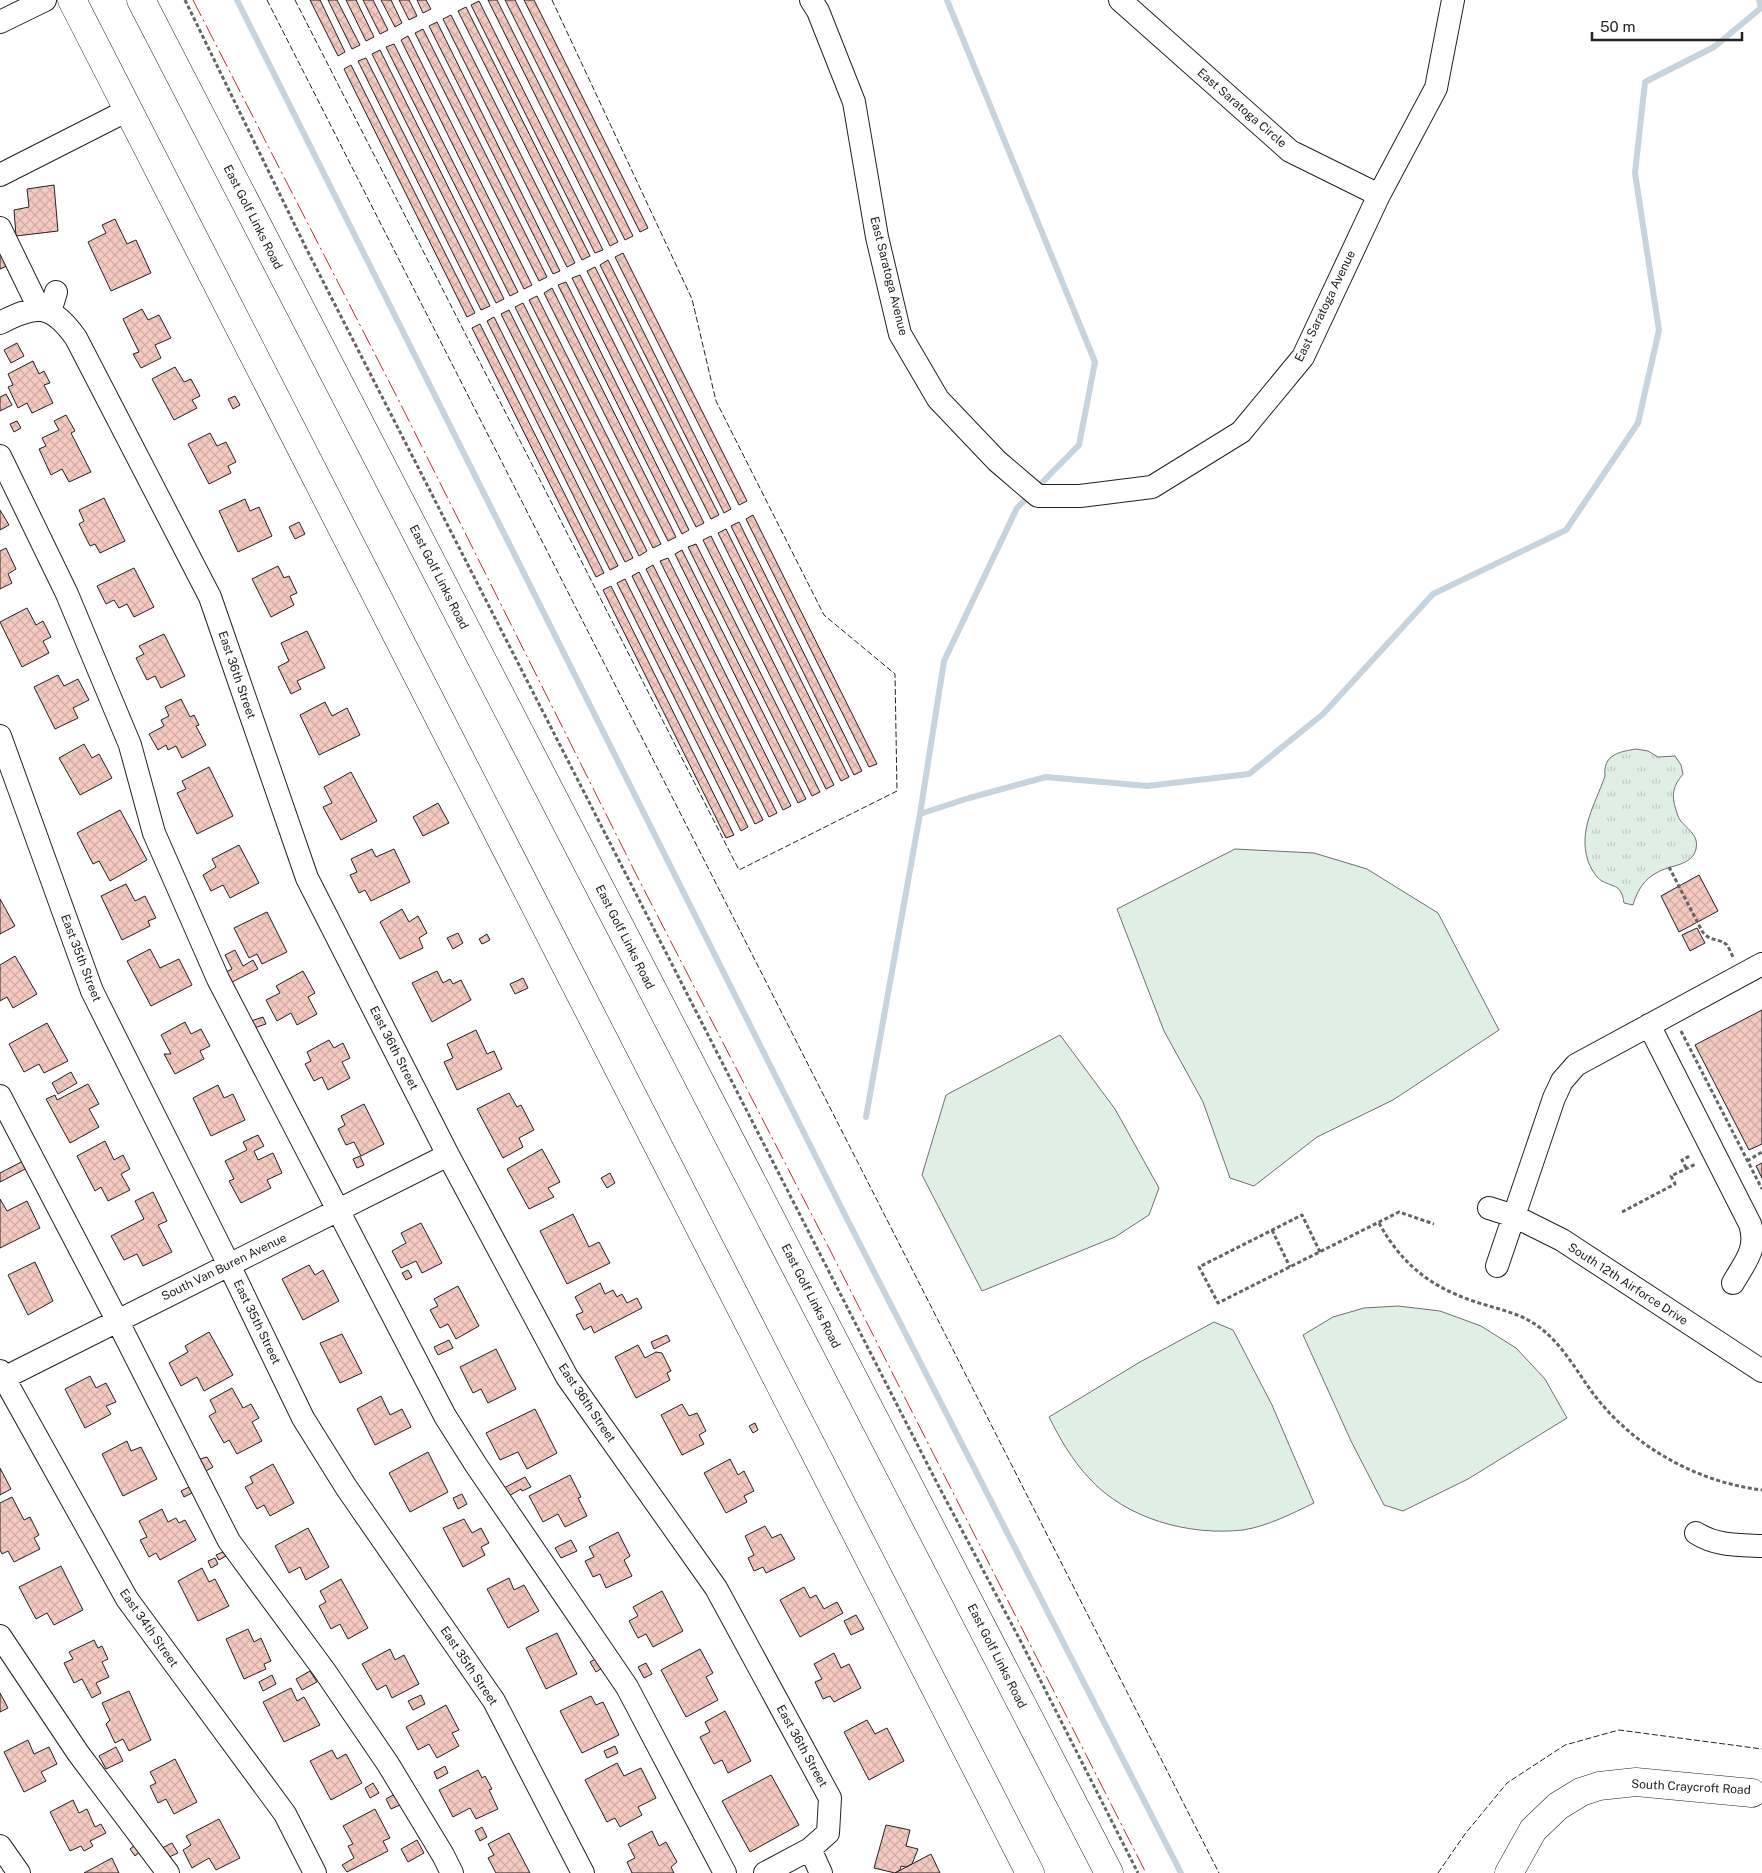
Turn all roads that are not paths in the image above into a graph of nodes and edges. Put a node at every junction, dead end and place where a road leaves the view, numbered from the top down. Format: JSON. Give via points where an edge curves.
{"nodes":[{"id":1,"x":45,"y":0,"type":"edge"},
{"id":2,"x":72,"y":0,"type":"edge"},
{"id":3,"x":141,"y":0,"type":"edge"},
{"id":4,"x":811,"y":0,"type":"edge"},
{"id":5,"x":1120,"y":0,"type":"edge"},
{"id":6,"x":1453,"y":0,"type":"edge"},
{"id":7,"x":0,"y":22,"type":"edge"},
{"id":8,"x":128,"y":110,"type":"junction"},
{"id":9,"x":0,"y":175,"type":"edge"},
{"id":10,"x":1379,"y":195,"type":"junction"},
{"id":11,"x":0,"y":228,"type":"edge"},
{"id":12,"x":48,"y":304,"type":"junction"},
{"id":13,"x":0,"y":323,"type":"edge"},
{"id":14,"x":0,"y":456,"type":"edge"},
{"id":15,"x":0,"y":736,"type":"edge"},
{"id":16,"x":1762,"y":964,"type":"edge"},
{"id":17,"x":1650,"y":1025,"type":"junction"},
{"id":18,"x":0,"y":1096,"type":"edge"},
{"id":19,"x":448,"y":1155,"type":"junction"},
{"id":20,"x":1489,"y":1208,"type":"dead end"},
{"id":21,"x":338,"y":1210,"type":"junction"},
{"id":22,"x":1514,"y":1216,"type":"junction"},
{"id":23,"x":229,"y":1265,"type":"junction"},
{"id":24,"x":1497,"y":1266,"type":"dead end"},
{"id":25,"x":1733,"y":1283,"type":"dead end"},
{"id":26,"x":117,"y":1320,"type":"junction"},
{"id":27,"x":1762,"y":1371,"type":"edge"},
{"id":28,"x":1,"y":1377,"type":"edge"},
{"id":29,"x":1696,"y":1533,"type":"dead end"},
{"id":30,"x":1762,"y":1546,"type":"edge"},
{"id":31,"x":0,"y":1636,"type":"edge"},
{"id":32,"x":1759,"y":1792,"type":"edge"},
{"id":33,"x":0,"y":1846,"type":"edge"},
{"id":34,"x":810,"y":1850,"type":"junction"},
{"id":35,"x":1515,"y":1867,"type":"edge"},
{"id":36,"x":20,"y":1873,"type":"edge"},
{"id":37,"x":168,"y":1873,"type":"edge"},
{"id":38,"x":315,"y":1873,"type":"edge"},
{"id":39,"x":452,"y":1873,"type":"edge"},
{"id":40,"x":583,"y":1873,"type":"edge"},
{"id":41,"x":724,"y":1873,"type":"edge"},
{"id":42,"x":765,"y":1873,"type":"edge"},
{"id":43,"x":822,"y":1873,"type":"edge"},
{"id":44,"x":1030,"y":1873,"type":"edge"},
{"id":45,"x":1109,"y":1873,"type":"edge"}],
"edges":[{"from":1,"to":7,"type":"street"},
{"from":2,"to":8,"type":"main road"},
{"from":3,"to":45,"type":"main road","name":"East Golf Links Road"},
{"from":4,"to":10,"type":"street","name":"East Saratoga Avenue","via":[[854,102],[877,237],[900,334],[938,399],[997,461],[1038,496],[1080,496],[1152,487],[1241,432],[1303,357]]},
{"from":5,"to":10,"type":"street","name":"East Saratoga Circle","via":[[1290,151]]},
{"from":6,"to":10,"type":"street","name":"East Saratoga Avenue","via":[[1436,88]]},
{"from":8,"to":9,"type":"street"},
{"from":8,"to":44,"type":"main road"},
{"from":11,"to":12,"type":"street","via":[[36,302]]},
{"from":12,"to":13,"type":"street"},
{"from":12,"to":19,"type":"street","name":"East 36th Street","via":[[76,338],[210,596],[307,878]]},
{"from":14,"to":21,"type":"street","via":[[67,594],[130,746],[154,832],[218,979]]},
{"from":15,"to":23,"type":"street","name":"East 35th Street","via":[[92,991]]},
{"from":16,"to":17,"type":"street"},
{"from":17,"to":22,"type":"street","via":[[1576,1065],[1562,1081]]},
{"from":17,"to":25,"type":"street","via":[[1753,1235],[1749,1256]]},
{"from":18,"to":26,"type":"street"},
{"from":19,"to":21,"type":"street","name":"South Van Buren Avenue"},
{"from":19,"to":34,"type":"street","name":"East 36th Street","via":[[568,1377],[716,1588],[830,1798],[828,1833]]},
{"from":20,"to":22,"type":"street","name":"South 12th Airforce Drive"},
{"from":21,"to":23,"type":"street","name":"South Van Buren Avenue"},
{"from":21,"to":41,"type":"street","via":[[445,1416],[628,1686]]},
{"from":22,"to":24,"type":"street"},
{"from":22,"to":27,"type":"street","name":"South 12th Airforce Drive","via":[[1562,1240]]},
{"from":23,"to":26,"type":"street","name":"South Van Buren Avenue"},
{"from":23,"to":40,"type":"street","name":"East 35th Street","via":[[302,1418],[346,1488],[494,1701]]},
{"from":26,"to":28,"type":"street","name":"South Van Buren Avenue"},
{"from":26,"to":39,"type":"street","via":[[229,1541],[388,1764]]},
{"from":28,"to":38,"type":"street","name":"East 34th Street","via":[[127,1599],[285,1814]]},
{"from":29,"to":30,"type":"street","via":[[1704,1539],[1726,1544]]},
{"from":31,"to":37,"type":"street","via":[[78,1753]]},
{"from":32,"to":35,"type":"main road","name":"South Craycroft Road","via":[[1636,1782],[1600,1786],[1581,1792],[1558,1806],[1533,1830]]},
{"from":33,"to":36,"type":"street"},
{"from":34,"to":42,"type":"street"},
{"from":34,"to":43,"type":"street"}]}
